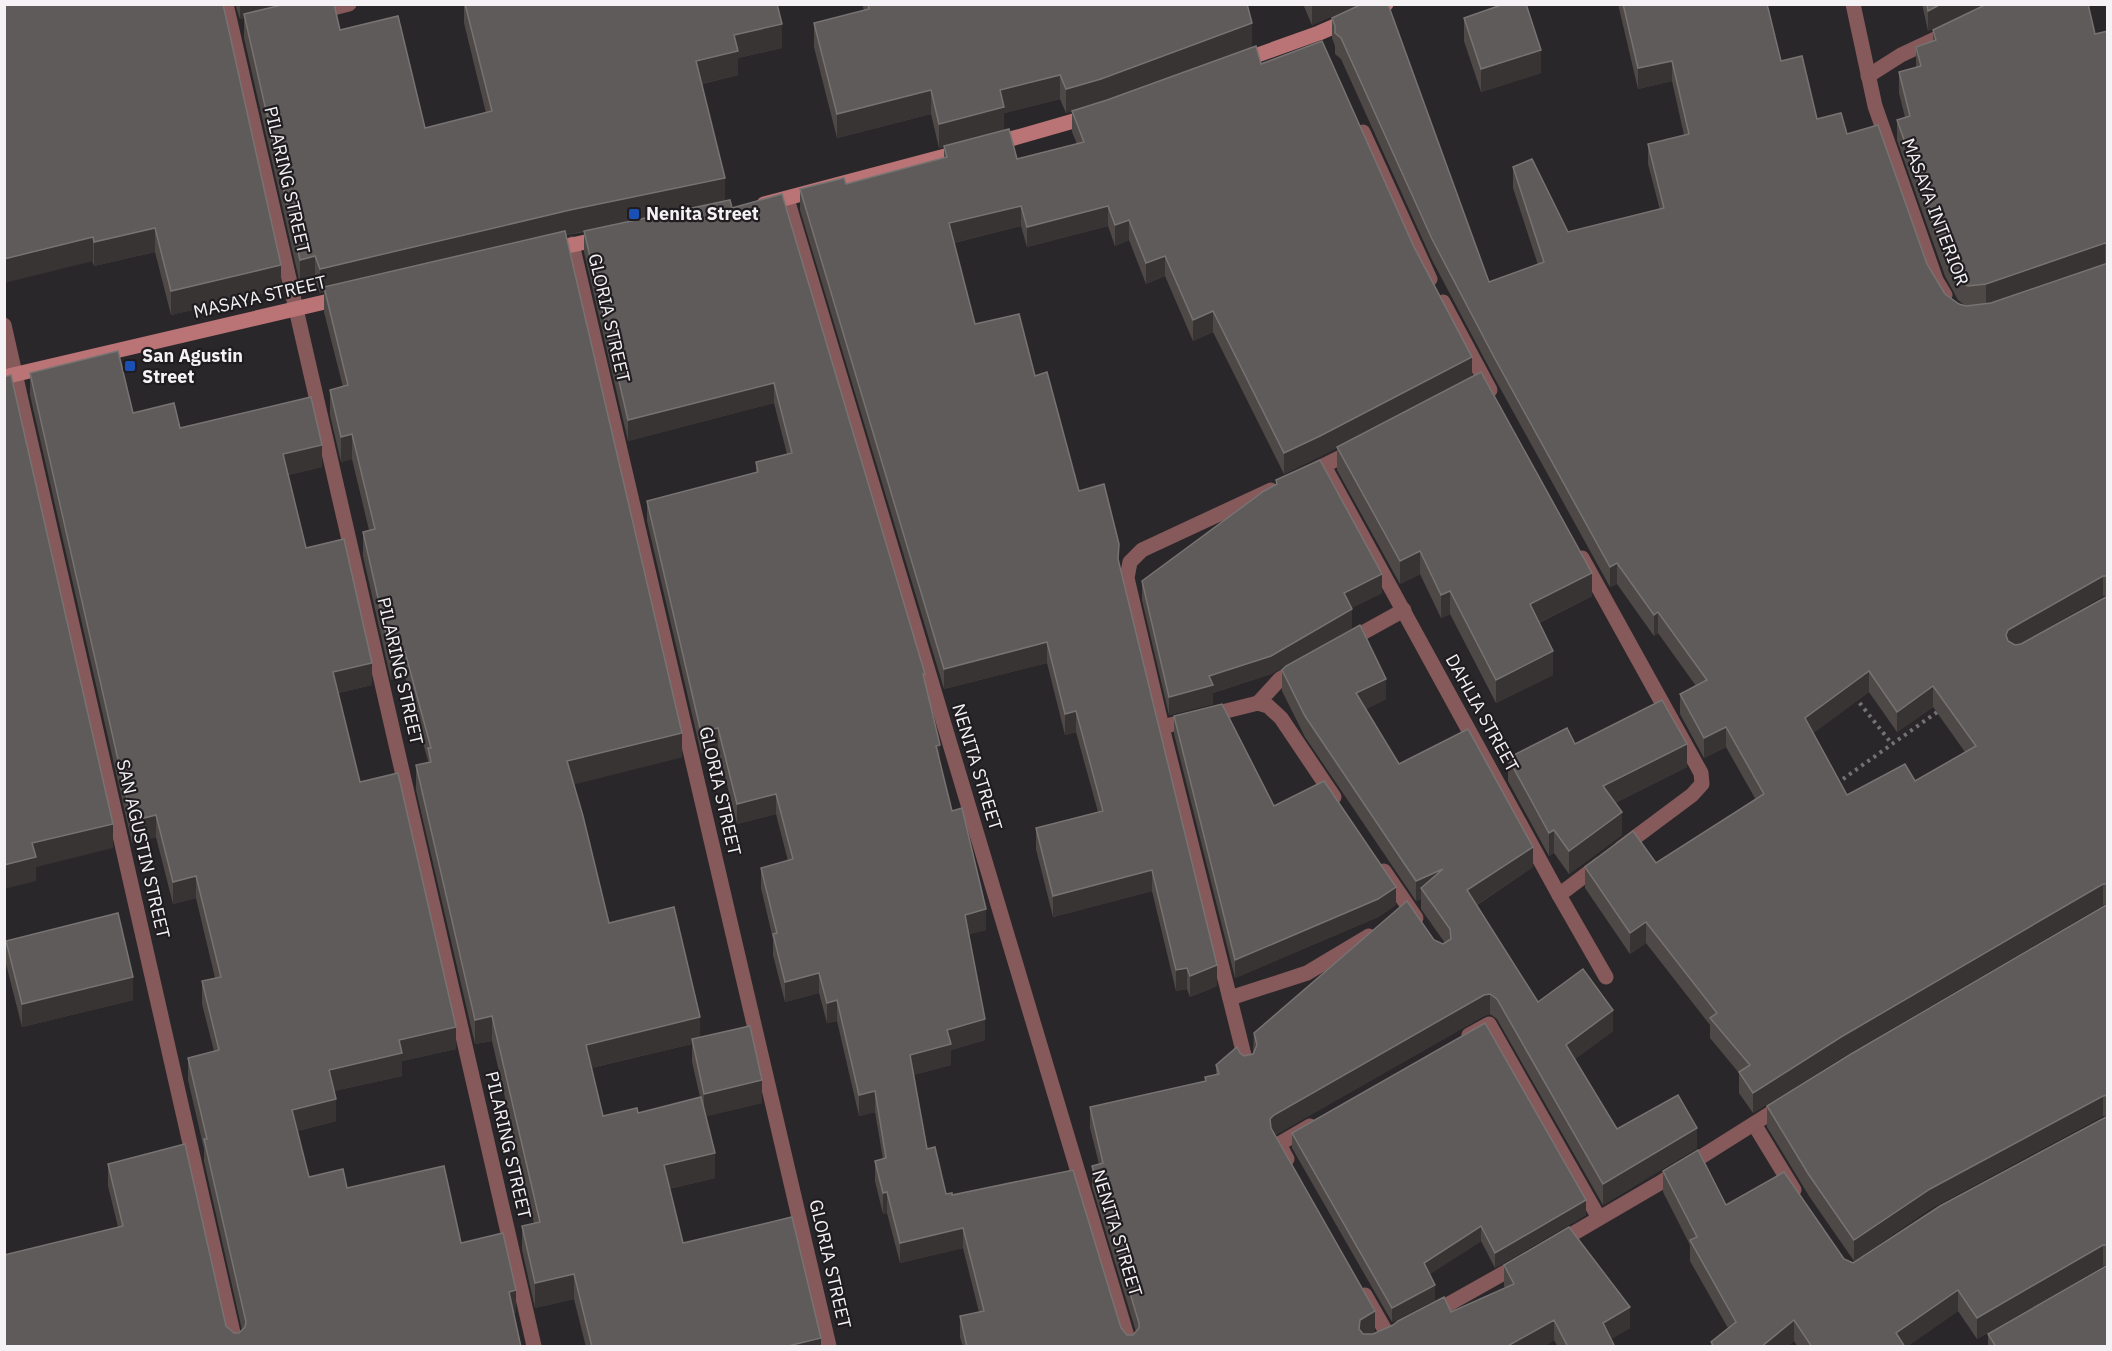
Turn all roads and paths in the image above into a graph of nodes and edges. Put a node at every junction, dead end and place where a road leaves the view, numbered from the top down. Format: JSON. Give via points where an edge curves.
{"nodes":[{"id":1,"x":226,"y":4,"type":"edge"},
{"id":2,"x":349,"y":4,"type":"edge"},
{"id":3,"x":1386,"y":4,"type":"edge"},
{"id":4,"x":1853,"y":4,"type":"edge"},
{"id":5,"x":303,"y":15,"type":"edge"},
{"id":6,"x":1966,"y":25,"type":"edge"},
{"id":7,"x":1318,"y":33,"type":"junction"},
{"id":8,"x":1326,"y":50,"type":"edge"},
{"id":9,"x":1222,"y":68,"type":"edge"},
{"id":10,"x":1868,"y":75,"type":"junction"},
{"id":11,"x":1104,"y":112,"type":"edge"},
{"id":12,"x":1356,"y":116,"type":"edge"},
{"id":13,"x":787,"y":199,"type":"junction"},
{"id":14,"x":753,"y":206,"type":"edge"},
{"id":15,"x":617,"y":235,"type":"edge"},
{"id":16,"x":572,"y":244,"type":"junction"},
{"id":17,"x":538,"y":252,"type":"edge"},
{"id":18,"x":354,"y":295,"type":"edge"},
{"id":19,"x":1951,"y":307,"type":"edge"},
{"id":20,"x":297,"y":309,"type":"junction"},
{"id":21,"x":4,"y":325,"type":"edge"},
{"id":22,"x":10,"y":375,"type":"edge"},
{"id":23,"x":1497,"y":403,"type":"edge"},
{"id":24,"x":1365,"y":445,"type":"edge"},
{"id":25,"x":1324,"y":466,"type":"junction"},
{"id":26,"x":1576,"y":547,"type":"edge"},
{"id":27,"x":1404,"y":610,"type":"junction"},
{"id":28,"x":1332,"y":650,"type":"edge"},
{"id":29,"x":1311,"y":662,"type":"edge"},
{"id":30,"x":1848,"y":688,"type":"edge"},
{"id":31,"x":1258,"y":703,"type":"junction"},
{"id":32,"x":1945,"y":706,"type":"edge"},
{"id":33,"x":1162,"y":727,"type":"junction"},
{"id":34,"x":1892,"y":744,"type":"junction"},
{"id":35,"x":1843,"y":780,"type":"dead end"},
{"id":36,"x":1345,"y":813,"type":"edge"},
{"id":37,"x":1377,"y":861,"type":"edge"},
{"id":38,"x":1559,"y":895,"type":"junction"},
{"id":39,"x":1382,"y":927,"type":"edge"},
{"id":40,"x":1422,"y":927,"type":"edge"},
{"id":41,"x":1606,"y":977,"type":"dead end"},
{"id":42,"x":1230,"y":998,"type":"junction"},
{"id":43,"x":1452,"y":1044,"type":"edge"},
{"id":44,"x":1247,"y":1067,"type":"edge"},
{"id":45,"x":1791,"y":1101,"type":"edge"},
{"id":46,"x":1320,"y":1120,"type":"edge"},
{"id":47,"x":1754,"y":1124,"type":"junction"},
{"id":48,"x":1296,"y":1174,"type":"edge"},
{"id":49,"x":1801,"y":1201,"type":"edge"},
{"id":50,"x":1599,"y":1218,"type":"junction"},
{"id":51,"x":1360,"y":1286,"type":"edge"},
{"id":52,"x":1420,"y":1320,"type":"edge"},
{"id":53,"x":1389,"y":1337,"type":"edge"},
{"id":54,"x":236,"y":1347,"type":"edge"},
{"id":55,"x":534,"y":1347,"type":"edge"},
{"id":56,"x":829,"y":1347,"type":"edge"},
{"id":57,"x":1130,"y":1347,"type":"edge"}],
"edges":[{"from":1,"to":20,"type":"street","name":"PILARING STREET","via":[[238,30]]},
{"from":2,"to":5,"type":"street"},
{"from":3,"to":7,"type":"street"},
{"from":4,"to":10,"type":"street","name":"MASAYA INTERIOR"},
{"from":6,"to":10,"type":"street","via":[[1900,55]]},
{"from":7,"to":8,"type":"street"},
{"from":7,"to":9,"type":"street"},
{"from":10,"to":19,"type":"street","name":"MASAYA INTERIOR","via":[[1875,106],[1936,280]]},
{"from":11,"to":13,"type":"street"},
{"from":12,"to":23,"type":"street","via":[[1480,385]]},
{"from":13,"to":14,"type":"street"},
{"from":13,"to":57,"type":"street","name":"NENITA STREET"},
{"from":15,"to":16,"type":"street"},
{"from":16,"to":17,"type":"street"},
{"from":16,"to":56,"type":"street","name":"GLORIA STREET"},
{"from":18,"to":20,"type":"street","name":"MASAYA STREET"},
{"from":20,"to":22,"type":"street","name":"MASAYA STREET"},
{"from":20,"to":55,"type":"street","name":"PILARING STREET"},
{"from":21,"to":22,"type":"street","name":"SAN AGUSTIN STREET"},
{"from":22,"to":54,"type":"street","name":"SAN AGUSTIN STREET"},
{"from":24,"to":25,"type":"street"},
{"from":25,"to":27,"type":"street","name":"DAHLIA STREET"},
{"from":25,"to":33,"type":"street","via":[[1142,550],[1130,562],[1127,578]]},
{"from":26,"to":38,"type":"street","via":[[1701,773],[1702,784]]},
{"from":27,"to":28,"type":"street"},
{"from":27,"to":38,"type":"street","name":"DAHLIA STREET"},
{"from":29,"to":31,"type":"street","via":[[1280,679]]},
{"from":30,"to":34,"type":"path"},
{"from":31,"to":33,"type":"street"},
{"from":31,"to":36,"type":"street","via":[[1281,718]]},
{"from":32,"to":34,"type":"path"},
{"from":33,"to":42,"type":"street"},
{"from":34,"to":35,"type":"path"},
{"from":37,"to":40,"type":"street","via":[[1404,911]]},
{"from":38,"to":41,"type":"street","name":"DAHLIA STREET"},
{"from":39,"to":42,"type":"street","via":[[1307,973]]},
{"from":42,"to":44,"type":"street"},
{"from":43,"to":50,"type":"street","via":[[1488,1024]]},
{"from":45,"to":47,"type":"street"},
{"from":46,"to":48,"type":"street","via":[[1279,1144]]},
{"from":47,"to":49,"type":"street"},
{"from":47,"to":50,"type":"street"},
{"from":50,"to":52,"type":"street"},
{"from":51,"to":53,"type":"street"}]}
